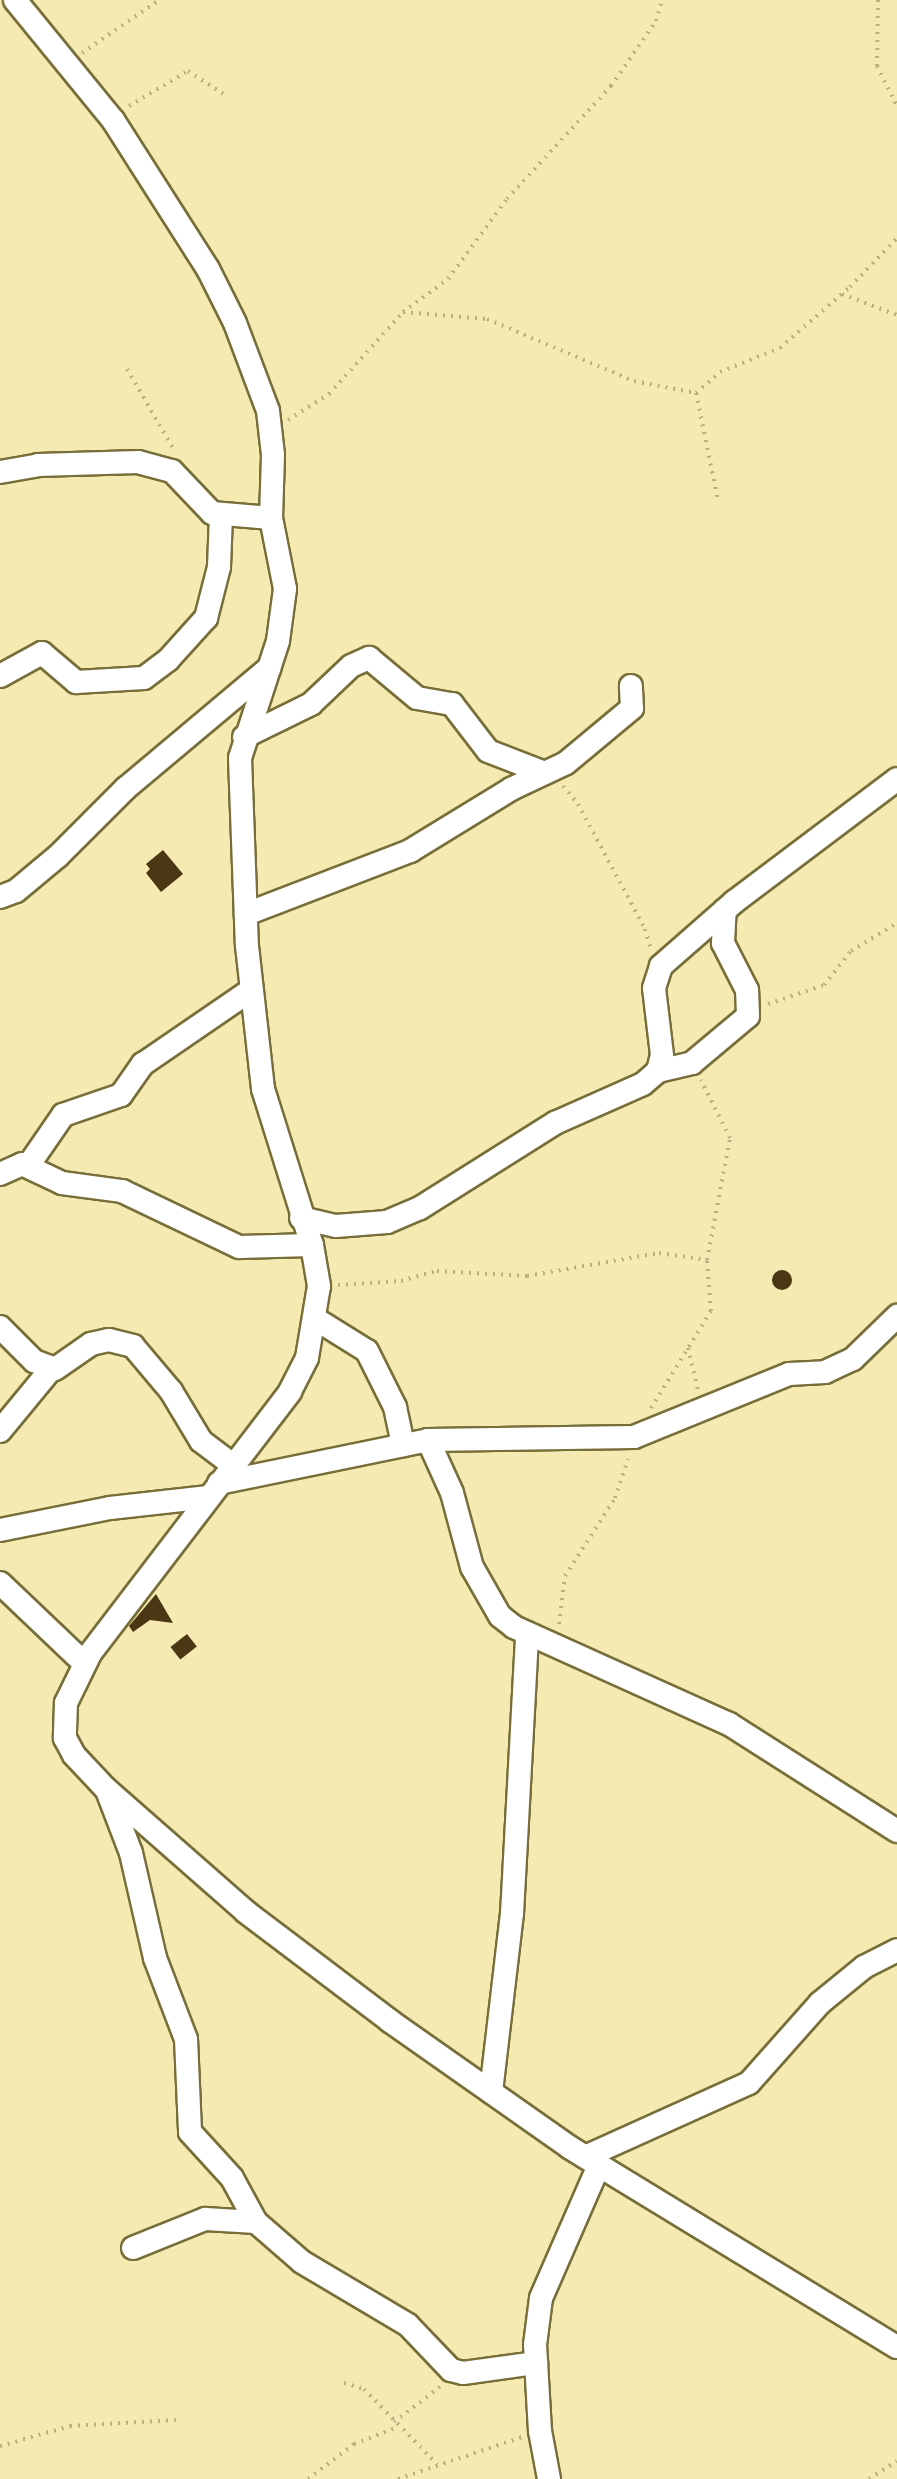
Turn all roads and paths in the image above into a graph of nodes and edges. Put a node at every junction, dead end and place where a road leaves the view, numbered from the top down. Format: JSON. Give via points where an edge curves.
{"nodes":[{"id":1,"x":15,"y":0,"type":"edge"},
{"id":2,"x":159,"y":0,"type":"edge"},
{"id":3,"x":662,"y":0,"type":"edge"},
{"id":4,"x":878,"y":0,"type":"edge"},
{"id":5,"x":69,"y":61,"type":"junction"},
{"id":6,"x":228,"y":97,"type":"dead end"},
{"id":7,"x":897,"y":106,"type":"edge"},
{"id":8,"x":113,"y":120,"type":"junction"},
{"id":9,"x":897,"y":238,"type":"edge"},
{"id":10,"x":842,"y":294,"type":"junction"},
{"id":11,"x":403,"y":312,"type":"junction"},
{"id":12,"x":897,"y":315,"type":"edge"},
{"id":13,"x":127,"y":369,"type":"dead end"},
{"id":14,"x":696,"y":393,"type":"junction"},
{"id":15,"x":272,"y":430,"type":"junction"},
{"id":16,"x":172,"y":471,"type":"junction"},
{"id":17,"x":0,"y":472,"type":"edge"},
{"id":18,"x":718,"y":500,"type":"dead end"},
{"id":19,"x":221,"y":516,"type":"junction"},
{"id":20,"x":271,"y":518,"type":"junction"},
{"id":21,"x":270,"y":667,"type":"junction"},
{"id":22,"x":0,"y":676,"type":"edge"},
{"id":23,"x":631,"y":686,"type":"dead end"},
{"id":24,"x":244,"y":737,"type":"junction"},
{"id":25,"x":545,"y":773,"type":"junction"},
{"id":26,"x":896,"y":785,"type":"edge"},
{"id":27,"x":0,"y":897,"type":"edge"},
{"id":28,"x":725,"y":910,"type":"junction"},
{"id":29,"x":246,"y":914,"type":"junction"},
{"id":30,"x":897,"y":923,"type":"edge"},
{"id":31,"x":656,"y":972,"type":"junction"},
{"id":32,"x":251,"y":990,"type":"junction"},
{"id":33,"x":748,"y":1016,"type":"junction"},
{"id":34,"x":692,"y":1063,"type":"junction"},
{"id":35,"x":658,"y":1071,"type":"junction"},
{"id":36,"x":28,"y":1166,"type":"junction"},
{"id":37,"x":0,"y":1174,"type":"edge"},
{"id":38,"x":301,"y":1218,"type":"junction"},
{"id":39,"x":312,"y":1245,"type":"junction"},
{"id":40,"x":707,"y":1260,"type":"junction"},
{"id":41,"x":319,"y":1286,"type":"junction"},
{"id":42,"x":897,"y":1316,"type":"edge"},
{"id":43,"x":314,"y":1318,"type":"junction"},
{"id":44,"x":0,"y":1327,"type":"edge"},
{"id":45,"x":687,"y":1347,"type":"junction"},
{"id":46,"x":52,"y":1368,"type":"junction"},
{"id":47,"x":703,"y":1412,"type":"junction"},
{"id":48,"x":0,"y":1431,"type":"edge"},
{"id":49,"x":634,"y":1437,"type":"junction"},
{"id":50,"x":428,"y":1440,"type":"junction"},
{"id":51,"x":403,"y":1445,"type":"junction"},
{"id":52,"x":232,"y":1464,"type":"junction"},
{"id":53,"x":214,"y":1490,"type":"junction"},
{"id":54,"x":0,"y":1530,"type":"edge"},
{"id":55,"x":0,"y":1583,"type":"edge"},
{"id":56,"x":527,"y":1633,"type":"junction"},
{"id":57,"x":565,"y":1649,"type":"junction"},
{"id":58,"x":84,"y":1663,"type":"junction"},
{"id":59,"x":105,"y":1788,"type":"junction"},
{"id":60,"x":897,"y":1831,"type":"edge"},
{"id":61,"x":897,"y":1950,"type":"edge"},
{"id":62,"x":491,"y":2092,"type":"junction"},
{"id":63,"x":592,"y":2161,"type":"junction"},
{"id":64,"x":256,"y":2222,"type":"junction"},
{"id":65,"x":133,"y":2248,"type":"dead end"},
{"id":66,"x":897,"y":2347,"type":"edge"},
{"id":67,"x":536,"y":2363,"type":"junction"},
{"id":68,"x":457,"y":2371,"type":"junction"},
{"id":69,"x":344,"y":2383,"type":"dead end"},
{"id":70,"x":176,"y":2420,"type":"dead end"},
{"id":71,"x":397,"y":2424,"type":"junction"},
{"id":72,"x":540,"y":2431,"type":"junction"},
{"id":73,"x":0,"y":2446,"type":"edge"},
{"id":74,"x":897,"y":2461,"type":"edge"},
{"id":75,"x":437,"y":2464,"type":"junction"},
{"id":76,"x":308,"y":2479,"type":"edge"},
{"id":77,"x":398,"y":2479,"type":"edge"},
{"id":78,"x":549,"y":2479,"type":"edge"},
{"id":79,"x":869,"y":2479,"type":"edge"}],
"edges":[{"from":1,"to":5,"type":"street"},
{"from":2,"to":5,"type":"path"},
{"from":3,"to":11,"type":"path","via":[[656,21],[580,124],[507,199],[448,279]]},
{"from":4,"to":7,"type":"path","via":[[877,66],[887,96]]},
{"from":5,"to":8,"type":"street"},
{"from":6,"to":8,"type":"path","via":[[188,71],[140,96]]},
{"from":8,"to":15,"type":"street","via":[[208,269],[235,323]]},
{"from":9,"to":10,"type":"path"},
{"from":10,"to":12,"type":"path"},
{"from":10,"to":14,"type":"path","via":[[780,348],[720,372]]},
{"from":11,"to":14,"type":"path","via":[[487,319],[634,381]]},
{"from":11,"to":15,"type":"path","via":[[329,394]]},
{"from":13,"to":16,"type":"path","via":[[174,445]]},
{"from":14,"to":18,"type":"path"},
{"from":15,"to":20,"type":"street"},
{"from":16,"to":17,"type":"street","via":[[138,462],[87,462]]},
{"from":16,"to":19,"type":"street","via":[[204,508]]},
{"from":19,"to":20,"type":"street"},
{"from":19,"to":22,"type":"street","via":[[219,567],[206,618],[144,678],[76,682],[42,653]]},
{"from":20,"to":21,"type":"street","via":[[286,573]]},
{"from":21,"to":24,"type":"street"},
{"from":21,"to":27,"type":"street","via":[[126,788],[58,856],[16,891]]},
{"from":23,"to":25,"type":"street","via":[[632,708],[566,763]]},
{"from":24,"to":25,"type":"street","via":[[311,704],[351,666],[369,658],[417,698],[452,704],[488,751]]},
{"from":24,"to":29,"type":"street","via":[[240,783]]},
{"from":25,"to":29,"type":"street","via":[[410,851]]},
{"from":25,"to":31,"type":"path","via":[[578,804],[645,929]]},
{"from":26,"to":28,"type":"street"},
{"from":28,"to":31,"type":"street"},
{"from":28,"to":33,"type":"street","via":[[723,943],[747,990]]},
{"from":29,"to":32,"type":"street"},
{"from":30,"to":33,"type":"path","via":[[851,951],[824,985],[781,996]]},
{"from":31,"to":35,"type":"street","via":[[662,1055]]},
{"from":32,"to":36,"type":"street","via":[[143,1064],[121,1095],[63,1115]]},
{"from":32,"to":38,"type":"street","via":[[268,1112]]},
{"from":33,"to":34,"type":"street"},
{"from":34,"to":35,"type":"street"},
{"from":34,"to":40,"type":"path","via":[[730,1138]]},
{"from":35,"to":38,"type":"street","via":[[643,1084],[519,1143],[409,1213],[387,1222],[336,1226]]},
{"from":36,"to":37,"type":"street","via":[[13,1166]]},
{"from":36,"to":39,"type":"street","via":[[62,1183],[122,1191],[239,1247]]},
{"from":38,"to":39,"type":"street"},
{"from":39,"to":41,"type":"street"},
{"from":40,"to":41,"type":"path","via":[[659,1253],[527,1276],[437,1271],[401,1281]]},
{"from":40,"to":45,"type":"path","via":[[711,1311]]},
{"from":41,"to":43,"type":"street"},
{"from":42,"to":47,"type":"street","via":[[853,1359],[825,1372],[789,1374]]},
{"from":43,"to":51,"type":"street","via":[[367,1351],[395,1407]]},
{"from":43,"to":52,"type":"street","via":[[307,1358],[290,1392]]},
{"from":44,"to":46,"type":"street","via":[[14,1345]]},
{"from":45,"to":47,"type":"path"},
{"from":45,"to":49,"type":"path"},
{"from":46,"to":48,"type":"street"},
{"from":46,"to":52,"type":"street","via":[[91,1344],[109,1340],[133,1346],[171,1391],[201,1441]]},
{"from":47,"to":49,"type":"street"},
{"from":49,"to":50,"type":"street"},
{"from":49,"to":57,"type":"path","via":[[615,1498],[565,1576],[558,1620]]},
{"from":50,"to":51,"type":"street"},
{"from":50,"to":56,"type":"street","via":[[491,1607]]},
{"from":51,"to":53,"type":"street"},
{"from":52,"to":53,"type":"street"},
{"from":53,"to":54,"type":"street"},
{"from":53,"to":58,"type":"street"},
{"from":55,"to":58,"type":"street"},
{"from":56,"to":57,"type":"street"},
{"from":56,"to":62,"type":"street","via":[[512,1914]]},
{"from":57,"to":60,"type":"street","via":[[729,1724]]},
{"from":58,"to":59,"type":"street","via":[[66,1703],[65,1738]]},
{"from":59,"to":62,"type":"street","via":[[246,1912]]},
{"from":59,"to":64,"type":"street","via":[[131,1853],[155,1958],[186,2039],[190,2132],[232,2178]]},
{"from":61,"to":63,"type":"street","via":[[864,1967],[820,2003],[749,2083]]},
{"from":62,"to":63,"type":"street"},
{"from":63,"to":66,"type":"street"},
{"from":63,"to":67,"type":"street","via":[[541,2298]]},
{"from":64,"to":65,"type":"street","via":[[205,2219]]},
{"from":64,"to":68,"type":"street","via":[[302,2262],[408,2325]]},
{"from":67,"to":68,"type":"street"},
{"from":67,"to":72,"type":"street"},
{"from":68,"to":71,"type":"path"},
{"from":69,"to":71,"type":"path","via":[[364,2389]]},
{"from":70,"to":73,"type":"path","via":[[70,2426]]},
{"from":71,"to":75,"type":"path"},
{"from":71,"to":76,"type":"path","via":[[354,2444]]},
{"from":72,"to":75,"type":"path"},
{"from":72,"to":78,"type":"street"},
{"from":74,"to":79,"type":"path"},
{"from":75,"to":77,"type":"path"}]}
